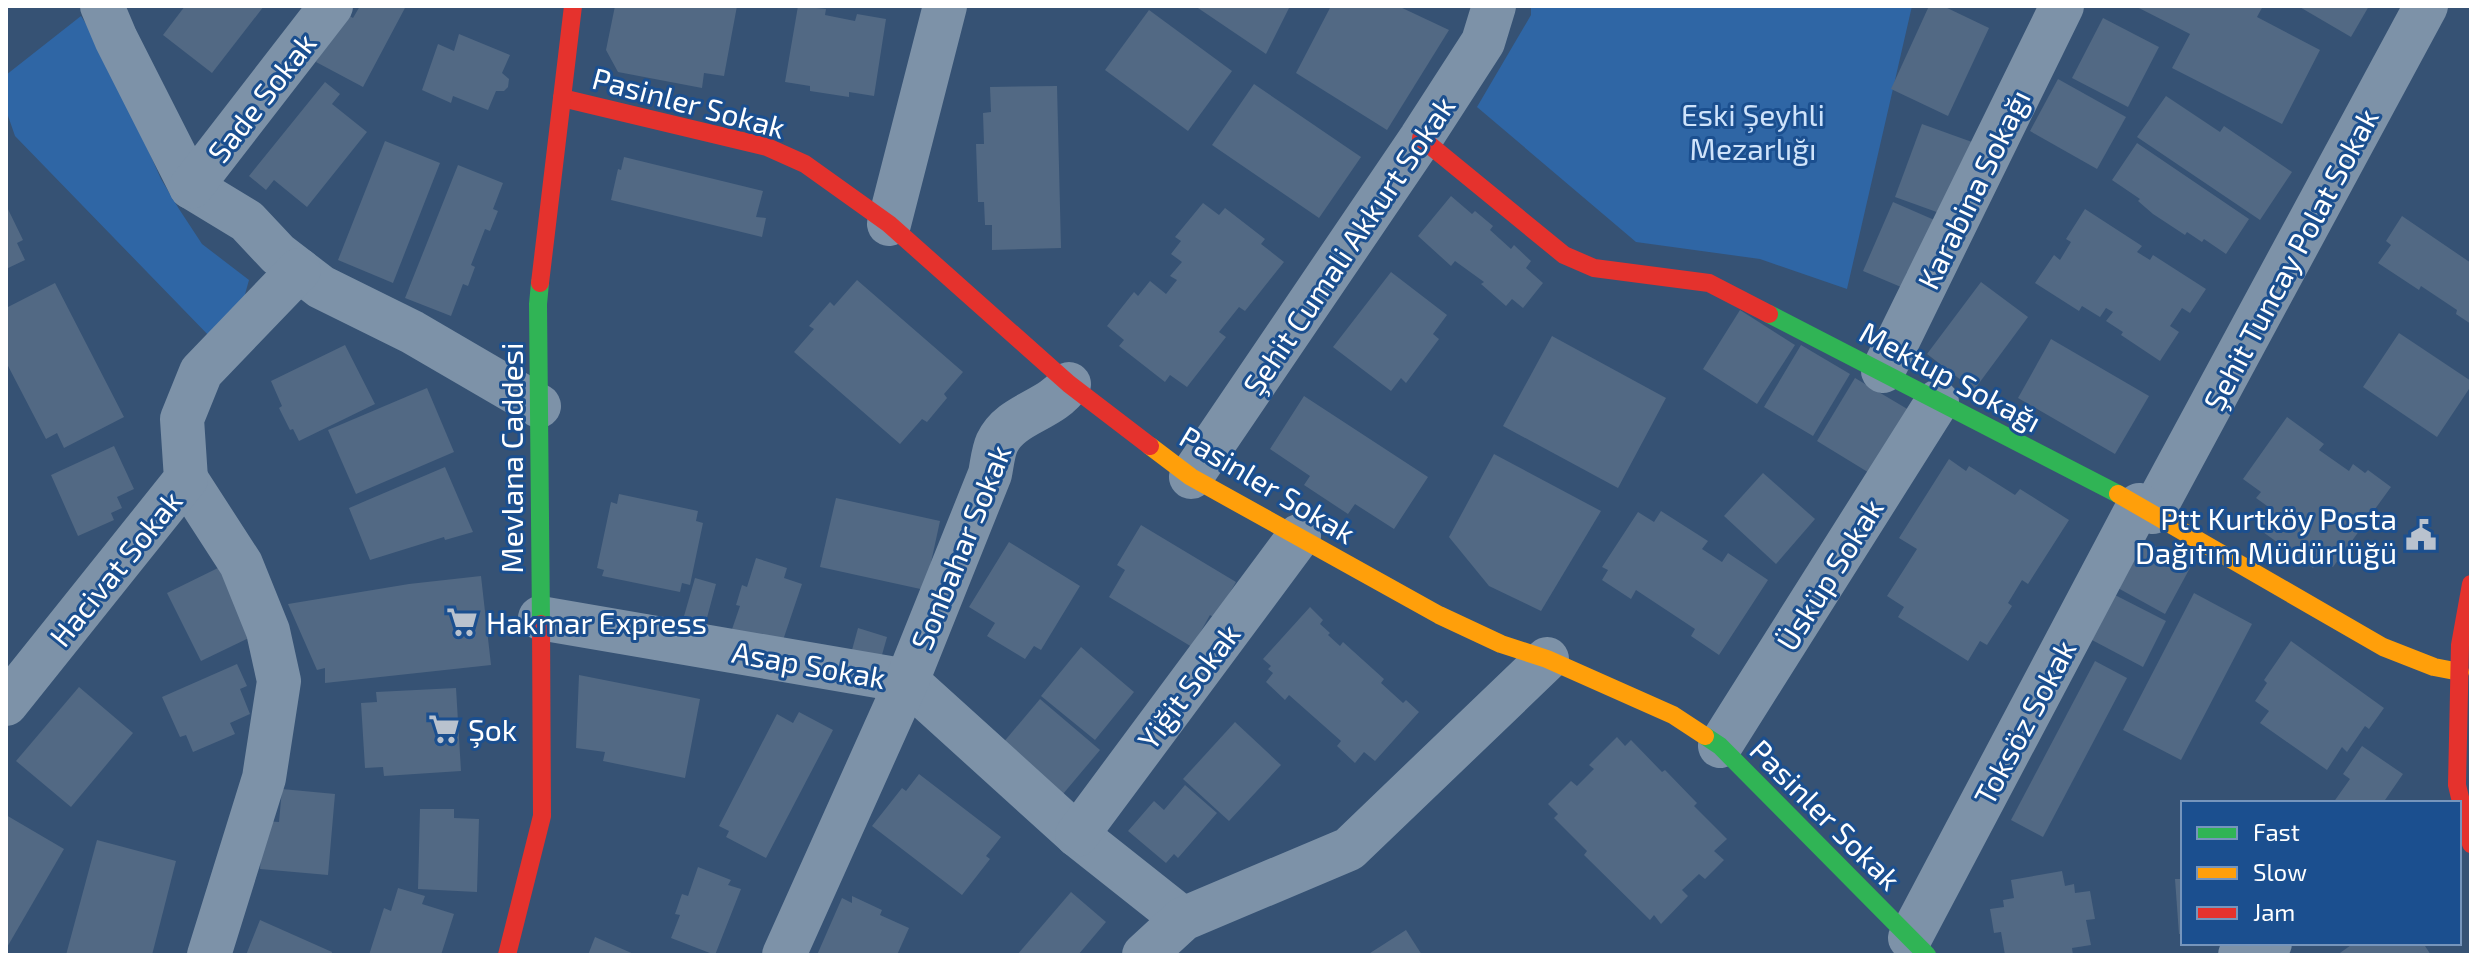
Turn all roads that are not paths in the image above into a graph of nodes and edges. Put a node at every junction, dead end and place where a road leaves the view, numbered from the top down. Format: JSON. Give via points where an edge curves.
{"nodes":[{"id":1,"x":102,"y":6,"type":"edge"},
{"id":2,"x":331,"y":6,"type":"edge"},
{"id":3,"x":573,"y":6,"type":"edge"},
{"id":4,"x":945,"y":6,"type":"edge"},
{"id":5,"x":1494,"y":6,"type":"edge"},
{"id":6,"x":2062,"y":6,"type":"edge"},
{"id":7,"x":2426,"y":6,"type":"edge"},
{"id":8,"x":562,"y":98,"type":"junction"},
{"id":9,"x":1421,"y":138,"type":"junction"},
{"id":10,"x":191,"y":187,"type":"junction"},
{"id":11,"x":889,"y":224,"type":"junction"},
{"id":12,"x":299,"y":270,"type":"junction"},
{"id":13,"x":1883,"y":371,"type":"junction"},
{"id":14,"x":1069,"y":384,"type":"junction"},
{"id":15,"x":1937,"y":402,"type":"junction"},
{"id":16,"x":539,"y":406,"type":"junction"},
{"id":17,"x":1191,"y":477,"type":"junction"},
{"id":18,"x":186,"y":479,"type":"junction"},
{"id":19,"x":2146,"y":508,"type":"junction"},
{"id":20,"x":1299,"y":536,"type":"junction"},
{"id":21,"x":2471,"y":584,"type":"edge"},
{"id":22,"x":540,"y":618,"type":"junction"},
{"id":23,"x":1547,"y":659,"type":"junction"},
{"id":24,"x":2460,"y":672,"type":"junction"},
{"id":25,"x":907,"y":681,"type":"junction"},
{"id":26,"x":6,"y":704,"type":"edge"},
{"id":27,"x":1720,"y":746,"type":"junction"},
{"id":28,"x":2448,"y":794,"type":"edge"},
{"id":29,"x":2461,"y":822,"type":"edge"},
{"id":30,"x":1077,"y":835,"type":"junction"},
{"id":31,"x":2471,"y":844,"type":"edge"},
{"id":32,"x":1183,"y":919,"type":"junction"},
{"id":33,"x":2265,"y":945,"type":"edge"},
{"id":34,"x":1918,"y":947,"type":"edge"},
{"id":35,"x":209,"y":955,"type":"edge"},
{"id":36,"x":507,"y":955,"type":"edge"},
{"id":37,"x":784,"y":955,"type":"edge"},
{"id":38,"x":1144,"y":955,"type":"edge"},
{"id":39,"x":2240,"y":955,"type":"edge"}],
"edges":[{"from":1,"to":10,"type":"street"},
{"from":2,"to":10,"type":"street","name":"Sade Sokak"},
{"from":3,"to":8,"type":"street","name":"Mevlana Caddesi"},
{"from":4,"to":11,"type":"street"},
{"from":5,"to":9,"type":"street","name":"Şehit Cumali Akkurt Sokak","via":[[1483,42]]},
{"from":6,"to":13,"type":"street","name":"Karabina Sokağı"},
{"from":7,"to":19,"type":"street","name":"Şehit Tuncay Polat Sokak"},
{"from":8,"to":11,"type":"street","name":"Pasinler Sokak","via":[[767,147],[805,164]]},
{"from":8,"to":16,"type":"street","name":"Mevlana Caddesi","via":[[538,304]]},
{"from":9,"to":13,"type":"street","name":"Mektup Sokağı","via":[[1564,255],[1594,268],[1709,283]]},
{"from":9,"to":17,"type":"street","name":"Şehit Cumali Akkurt Sokak"},
{"from":10,"to":12,"type":"street","via":[[247,221]]},
{"from":11,"to":14,"type":"street","name":"Pasinler Sokak"},
{"from":12,"to":16,"type":"street"},
{"from":12,"to":18,"type":"street","name":"Hacivat Sokak","via":[[201,372],[182,419]]},
{"from":13,"to":15,"type":"street","name":"Mektup Sokağı"},
{"from":14,"to":17,"type":"street","name":"Pasinler Sokak"},
{"from":14,"to":25,"type":"street","name":"Sonbahar Sokak","via":[[1062,395],[1013,423],[997,443],[990,474]]},
{"from":15,"to":19,"type":"street","name":"Mektup Sokağı"},
{"from":15,"to":27,"type":"street","name":"Üsküp Sokak"},
{"from":16,"to":22,"type":"street","name":"Mevlana Caddesi"},
{"from":17,"to":20,"type":"street","name":"Pasinler Sokak"},
{"from":18,"to":26,"type":"street","name":"Hacivat Sokak"},
{"from":18,"to":35,"type":"street","via":[[241,564],[268,631],[279,681],[264,778]]},
{"from":19,"to":24,"type":"street","name":"Mektup Sokağı","via":[[2383,647]]},
{"from":19,"to":34,"type":"street","name":"Toksöz Sokak"},
{"from":20,"to":23,"type":"street","name":"Pasinler Sokak","via":[[1439,615]]},
{"from":20,"to":30,"type":"street","name":"Yiğit Sokak"},
{"from":21,"to":24,"type":"street"},
{"from":22,"to":25,"type":"street","name":"Asap Sokak"},
{"from":22,"to":36,"type":"street","name":"Mevlana Caddesi","via":[[542,816]]},
{"from":23,"to":27,"type":"street","name":"Pasinler Sokak","via":[[1673,715]]},
{"from":23,"to":32,"type":"street","via":[[1349,849]]},
{"from":24,"to":28,"type":"street"},
{"from":25,"to":30,"type":"street","name":"Asap Sokak"},
{"from":25,"to":37,"type":"street","name":"Sonbahar Sokak"},
{"from":27,"to":34,"type":"street","name":"Pasinler Sokak"},
{"from":29,"to":31,"type":"street"},
{"from":30,"to":32,"type":"street","name":"Asap Sokak"},
{"from":32,"to":38,"type":"street"},
{"from":33,"to":39,"type":"street"}]}
